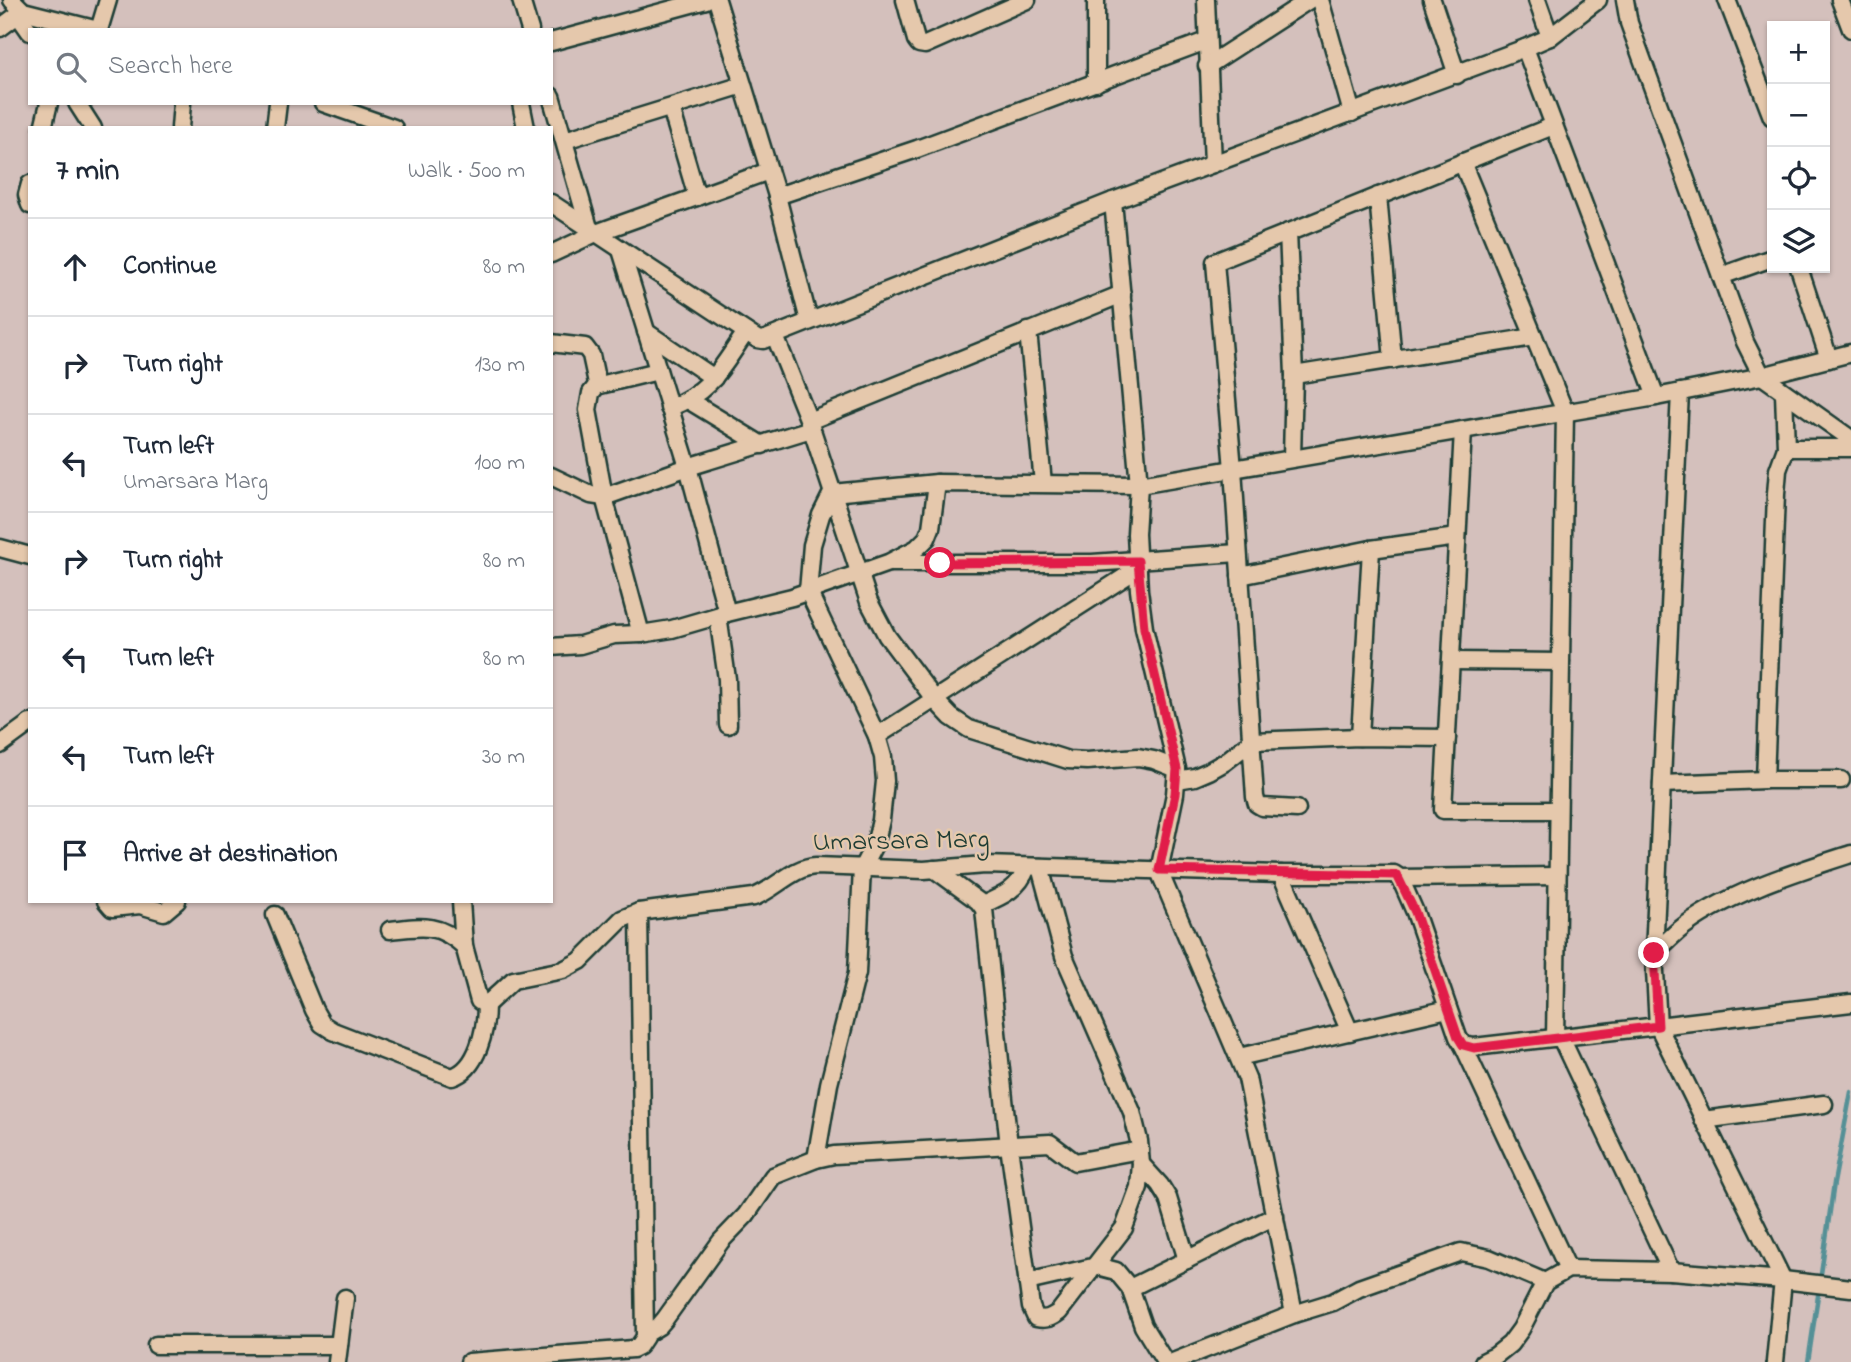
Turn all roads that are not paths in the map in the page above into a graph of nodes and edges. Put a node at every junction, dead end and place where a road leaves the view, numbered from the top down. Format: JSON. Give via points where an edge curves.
{"nodes":[{"id":1,"x":108,"y":0,"type":"edge"},
{"id":2,"x":521,"y":0,"type":"edge"},
{"id":3,"x":706,"y":0,"type":"edge"},
{"id":4,"x":717,"y":0,"type":"edge"},
{"id":5,"x":905,"y":0,"type":"edge"},
{"id":6,"x":1027,"y":0,"type":"edge"},
{"id":7,"x":1096,"y":0,"type":"edge"},
{"id":8,"x":1206,"y":0,"type":"edge"},
{"id":9,"x":1309,"y":0,"type":"edge"},
{"id":10,"x":1320,"y":0,"type":"edge"},
{"id":11,"x":1432,"y":0,"type":"edge"},
{"id":12,"x":1537,"y":0,"type":"edge"},
{"id":13,"x":1598,"y":0,"type":"edge"},
{"id":14,"x":1625,"y":0,"type":"edge"},
{"id":15,"x":1727,"y":0,"type":"edge"},
{"id":16,"x":1840,"y":0,"type":"edge"},
{"id":17,"x":18,"y":9,"type":"edge"},
{"id":18,"x":68,"y":26,"type":"edge"},
{"id":19,"x":0,"y":28,"type":"edge"},
{"id":20,"x":28,"y":28,"type":"edge"},
{"id":21,"x":99,"y":28,"type":"edge"},
{"id":22,"x":529,"y":28,"type":"edge"},
{"id":23,"x":1851,"y":29,"type":"edge"},
{"id":24,"x":1550,"y":37,"type":"junction"},
{"id":25,"x":553,"y":41,"type":"edge"},
{"id":26,"x":1206,"y":41,"type":"junction"},
{"id":27,"x":1525,"y":48,"type":"junction"},
{"id":28,"x":1208,"y":66,"type":"junction"},
{"id":29,"x":1457,"y":75,"type":"junction"},
{"id":30,"x":1096,"y":83,"type":"junction"},
{"id":31,"x":743,"y":85,"type":"junction"},
{"id":32,"x":553,"y":102,"type":"edge"},
{"id":33,"x":1767,"y":104,"type":"edge"},
{"id":34,"x":49,"y":105,"type":"edge"},
{"id":35,"x":79,"y":105,"type":"edge"},
{"id":36,"x":182,"y":105,"type":"edge"},
{"id":37,"x":278,"y":105,"type":"edge"},
{"id":38,"x":329,"y":105,"type":"edge"},
{"id":39,"x":356,"y":105,"type":"edge"},
{"id":40,"x":522,"y":105,"type":"edge"},
{"id":41,"x":671,"y":108,"type":"junction"},
{"id":42,"x":343,"y":110,"type":"junction"},
{"id":43,"x":1352,"y":113,"type":"junction"},
{"id":44,"x":43,"y":126,"type":"edge"},
{"id":45,"x":92,"y":126,"type":"edge"},
{"id":46,"x":180,"y":126,"type":"edge"},
{"id":47,"x":275,"y":126,"type":"edge"},
{"id":48,"x":388,"y":126,"type":"edge"},
{"id":49,"x":526,"y":126,"type":"edge"},
{"id":50,"x":1553,"y":126,"type":"junction"},
{"id":51,"x":565,"y":141,"type":"junction"},
{"id":52,"x":1462,"y":162,"type":"junction"},
{"id":53,"x":1213,"y":164,"type":"junction"},
{"id":54,"x":769,"y":171,"type":"junction"},
{"id":55,"x":777,"y":195,"type":"junction"},
{"id":56,"x":1378,"y":196,"type":"junction"},
{"id":57,"x":697,"y":197,"type":"junction"},
{"id":58,"x":1113,"y":201,"type":"junction"},
{"id":59,"x":553,"y":204,"type":"edge"},
{"id":60,"x":593,"y":230,"type":"junction"},
{"id":61,"x":1288,"y":232,"type":"junction"},
{"id":62,"x":621,"y":250,"type":"junction"},
{"id":63,"x":553,"y":253,"type":"edge"},
{"id":64,"x":1767,"y":260,"type":"edge"},
{"id":65,"x":1801,"y":273,"type":"edge"},
{"id":66,"x":1721,"y":276,"type":"junction"},
{"id":67,"x":1122,"y":294,"type":"junction"},
{"id":68,"x":809,"y":321,"type":"junction"},
{"id":69,"x":1028,"y":331,"type":"junction"},
{"id":70,"x":646,"y":332,"type":"junction"},
{"id":71,"x":746,"y":332,"type":"junction"},
{"id":72,"x":775,"y":336,"type":"junction"},
{"id":73,"x":1534,"y":337,"type":"junction"},
{"id":74,"x":553,"y":343,"type":"edge"},
{"id":75,"x":1851,"y":353,"type":"edge"},
{"id":76,"x":1829,"y":359,"type":"junction"},
{"id":77,"x":1392,"y":360,"type":"junction"},
{"id":78,"x":658,"y":371,"type":"junction"},
{"id":79,"x":1294,"y":376,"type":"junction"},
{"id":80,"x":1762,"y":376,"type":"junction"},
{"id":81,"x":715,"y":378,"type":"junction"},
{"id":82,"x":598,"y":384,"type":"junction"},
{"id":83,"x":1680,"y":392,"type":"junction"},
{"id":84,"x":1784,"y":393,"type":"junction"},
{"id":85,"x":1656,"y":397,"type":"junction"},
{"id":86,"x":688,"y":400,"type":"junction"},
{"id":87,"x":669,"y":408,"type":"junction"},
{"id":88,"x":1565,"y":412,"type":"junction"},
{"id":89,"x":810,"y":425,"type":"junction"},
{"id":90,"x":1463,"y":429,"type":"junction"},
{"id":91,"x":1851,"y":439,"type":"edge"},
{"id":92,"x":762,"y":445,"type":"junction"},
{"id":93,"x":1786,"y":448,"type":"junction"},
{"id":94,"x":1851,"y":448,"type":"edge"},
{"id":95,"x":1292,"y":458,"type":"junction"},
{"id":96,"x":688,"y":467,"type":"junction"},
{"id":97,"x":1233,"y":469,"type":"junction"},
{"id":98,"x":553,"y":477,"type":"edge"},
{"id":99,"x":937,"y":483,"type":"junction"},
{"id":100,"x":1043,"y":483,"type":"junction"},
{"id":101,"x":1139,"y":485,"type":"junction"},
{"id":102,"x":832,"y":493,"type":"junction"},
{"id":103,"x":604,"y":497,"type":"junction"},
{"id":104,"x":1457,"y":537,"type":"junction"},
{"id":105,"x":0,"y":548,"type":"edge"},
{"id":106,"x":1371,"y":549,"type":"junction"},
{"id":107,"x":1238,"y":553,"type":"junction"},
{"id":108,"x":28,"y":555,"type":"edge"},
{"id":109,"x":888,"y":563,"type":"junction"},
{"id":110,"x":1138,"y":566,"type":"junction"},
{"id":111,"x":859,"y":573,"type":"junction"},
{"id":112,"x":1240,"y":576,"type":"junction"},
{"id":113,"x":808,"y":591,"type":"junction"},
{"id":114,"x":723,"y":614,"type":"junction"},
{"id":115,"x":641,"y":634,"type":"junction"},
{"id":116,"x":553,"y":647,"type":"edge"},
{"id":117,"x":1451,"y":661,"type":"junction"},
{"id":118,"x":1561,"y":662,"type":"junction"},
{"id":119,"x":935,"y":700,"type":"junction"},
{"id":120,"x":28,"y":725,"type":"edge"},
{"id":121,"x":727,"y":725,"type":"dead end"},
{"id":122,"x":877,"y":736,"type":"junction"},
{"id":123,"x":1360,"y":737,"type":"junction"},
{"id":124,"x":1447,"y":738,"type":"junction"},
{"id":125,"x":1252,"y":741,"type":"junction"},
{"id":126,"x":0,"y":746,"type":"edge"},
{"id":127,"x":1177,"y":775,"type":"junction"},
{"id":128,"x":1765,"y":780,"type":"junction"},
{"id":129,"x":1841,"y":780,"type":"dead end"},
{"id":130,"x":1662,"y":783,"type":"junction"},
{"id":131,"x":1297,"y":809,"type":"dead end"},
{"id":132,"x":1558,"y":810,"type":"junction"},
{"id":133,"x":1846,"y":855,"type":"edge"},
{"id":134,"x":1034,"y":867,"type":"junction"},
{"id":135,"x":862,"y":868,"type":"junction"},
{"id":136,"x":934,"y":869,"type":"junction"},
{"id":137,"x":1159,"y":870,"type":"junction"},
{"id":138,"x":1281,"y":874,"type":"junction"},
{"id":139,"x":1557,"y":876,"type":"junction"},
{"id":140,"x":1400,"y":878,"type":"junction"},
{"id":141,"x":108,"y":903,"type":"edge"},
{"id":142,"x":175,"y":903,"type":"edge"},
{"id":143,"x":461,"y":903,"type":"edge"},
{"id":144,"x":982,"y":905,"type":"junction"},
{"id":145,"x":639,"y":912,"type":"junction"},
{"id":146,"x":275,"y":915,"type":"dead end"},
{"id":147,"x":390,"y":930,"type":"dead end"},
{"id":148,"x":464,"y":946,"type":"junction"},
{"id":149,"x":1654,"y":953,"type":"junction"},
{"id":150,"x":1851,"y":1003,"type":"edge"},
{"id":151,"x":486,"y":1005,"type":"junction"},
{"id":152,"x":1448,"y":1009,"type":"junction"},
{"id":153,"x":1658,"y":1026,"type":"junction"},
{"id":154,"x":1350,"y":1032,"type":"junction"},
{"id":155,"x":1558,"y":1038,"type":"junction"},
{"id":156,"x":1463,"y":1045,"type":"junction"},
{"id":157,"x":1239,"y":1057,"type":"junction"},
{"id":158,"x":1824,"y":1104,"type":"dead end"},
{"id":159,"x":1703,"y":1120,"type":"junction"},
{"id":160,"x":1009,"y":1146,"type":"junction"},
{"id":161,"x":1141,"y":1157,"type":"junction"},
{"id":162,"x":816,"y":1159,"type":"junction"},
{"id":163,"x":1275,"y":1216,"type":"junction"},
{"id":164,"x":1187,"y":1260,"type":"junction"},
{"id":165,"x":1097,"y":1266,"type":"junction"},
{"id":166,"x":1568,"y":1269,"type":"junction"},
{"id":167,"x":1671,"y":1271,"type":"junction"},
{"id":168,"x":1783,"y":1280,"type":"junction"},
{"id":169,"x":1027,"y":1282,"type":"junction"},
{"id":170,"x":1545,"y":1282,"type":"junction"},
{"id":171,"x":1130,"y":1288,"type":"junction"},
{"id":172,"x":1851,"y":1288,"type":"edge"},
{"id":173,"x":345,"y":1298,"type":"dead end"},
{"id":174,"x":1294,"y":1314,"type":"junction"},
{"id":175,"x":646,"y":1334,"type":"junction"},
{"id":176,"x":156,"y":1345,"type":"dead end"},
{"id":177,"x":339,"y":1345,"type":"junction"},
{"id":178,"x":568,"y":1358,"type":"edge"},
{"id":179,"x":337,"y":1362,"type":"edge"},
{"id":180,"x":469,"y":1362,"type":"edge"},
{"id":181,"x":1165,"y":1362,"type":"edge"},
{"id":182,"x":1172,"y":1362,"type":"edge"},
{"id":183,"x":1483,"y":1362,"type":"edge"},
{"id":184,"x":1775,"y":1362,"type":"edge"}],
"edges":[{"from":1,"to":21,"type":"street"},
{"from":2,"to":22,"type":"street"},
{"from":3,"to":25,"type":"street"},
{"from":4,"to":31,"type":"street"},
{"from":5,"to":6,"type":"street","via":[[916,40],[925,45]]},
{"from":7,"to":30,"type":"street"},
{"from":8,"to":26,"type":"street"},
{"from":9,"to":28,"type":"street"},
{"from":10,"to":43,"type":"street"},
{"from":11,"to":29,"type":"street"},
{"from":12,"to":24,"type":"street"},
{"from":13,"to":24,"type":"street"},
{"from":14,"to":66,"type":"street","via":[[1629,23]]},
{"from":15,"to":33,"type":"street"},
{"from":16,"to":23,"type":"street"},
{"from":17,"to":18,"type":"street"},
{"from":17,"to":19,"type":"street"},
{"from":17,"to":20,"type":"street"},
{"from":24,"to":27,"type":"street"},
{"from":26,"to":28,"type":"street"},
{"from":26,"to":30,"type":"street"},
{"from":27,"to":29,"type":"street"},
{"from":27,"to":50,"type":"street"},
{"from":28,"to":53,"type":"street"},
{"from":29,"to":43,"type":"street"},
{"from":30,"to":55,"type":"street"},
{"from":31,"to":41,"type":"street"},
{"from":31,"to":54,"type":"street"},
{"from":32,"to":51,"type":"street"},
{"from":34,"to":44,"type":"street"},
{"from":35,"to":45,"type":"street"},
{"from":36,"to":46,"type":"street"},
{"from":37,"to":47,"type":"street"},
{"from":38,"to":42,"type":"street"},
{"from":39,"to":42,"type":"street"},
{"from":40,"to":49,"type":"street"},
{"from":41,"to":51,"type":"street"},
{"from":41,"to":57,"type":"street"},
{"from":42,"to":48,"type":"street"},
{"from":43,"to":53,"type":"street"},
{"from":50,"to":52,"type":"street"},
{"from":50,"to":85,"type":"street"},
{"from":51,"to":60,"type":"street"},
{"from":52,"to":56,"type":"street"},
{"from":52,"to":73,"type":"street"},
{"from":53,"to":58,"type":"street"},
{"from":54,"to":55,"type":"street"},
{"from":54,"to":57,"type":"street"},
{"from":55,"to":68,"type":"street"},
{"from":56,"to":61,"type":"street"},
{"from":56,"to":77,"type":"street"},
{"from":57,"to":60,"type":"street"},
{"from":58,"to":67,"type":"street"},
{"from":58,"to":68,"type":"street"},
{"from":59,"to":60,"type":"street"},
{"from":60,"to":62,"type":"street"},
{"from":60,"to":63,"type":"street"},
{"from":61,"to":79,"type":"street"},
{"from":61,"to":97,"type":"street","via":[[1215,262]]},
{"from":62,"to":70,"type":"street"},
{"from":62,"to":71,"type":"street"},
{"from":64,"to":66,"type":"street"},
{"from":65,"to":76,"type":"street"},
{"from":66,"to":80,"type":"street"},
{"from":67,"to":69,"type":"street"},
{"from":67,"to":101,"type":"street"},
{"from":68,"to":72,"type":"street"},
{"from":69,"to":89,"type":"street"},
{"from":69,"to":100,"type":"street"},
{"from":70,"to":78,"type":"street"},
{"from":70,"to":81,"type":"street"},
{"from":71,"to":72,"type":"street","via":[[757,339]]},
{"from":71,"to":81,"type":"street"},
{"from":72,"to":89,"type":"street"},
{"from":73,"to":77,"type":"street"},
{"from":73,"to":88,"type":"street"},
{"from":74,"to":82,"type":"street","via":[[585,347]]},
{"from":75,"to":76,"type":"street"},
{"from":76,"to":80,"type":"street"},
{"from":77,"to":79,"type":"street"},
{"from":78,"to":82,"type":"street"},
{"from":78,"to":87,"type":"street"},
{"from":79,"to":95,"type":"street"},
{"from":80,"to":83,"type":"street"},
{"from":80,"to":84,"type":"street"},
{"from":81,"to":86,"type":"street"},
{"from":82,"to":103,"type":"street","via":[[591,393],[589,410]]},
{"from":83,"to":85,"type":"street"},
{"from":83,"to":130,"type":"street"},
{"from":84,"to":91,"type":"street"},
{"from":84,"to":93,"type":"street"},
{"from":85,"to":88,"type":"street"},
{"from":86,"to":87,"type":"street"},
{"from":86,"to":92,"type":"street"},
{"from":87,"to":96,"type":"street"},
{"from":88,"to":90,"type":"street"},
{"from":88,"to":118,"type":"street"},
{"from":89,"to":92,"type":"street"},
{"from":89,"to":102,"type":"street"},
{"from":90,"to":95,"type":"street"},
{"from":90,"to":104,"type":"street"},
{"from":92,"to":96,"type":"street"},
{"from":93,"to":94,"type":"street"},
{"from":93,"to":128,"type":"street","via":[[1777,470]]},
{"from":95,"to":97,"type":"street"},
{"from":96,"to":103,"type":"street"},
{"from":96,"to":114,"type":"street"},
{"from":97,"to":101,"type":"street"},
{"from":97,"to":107,"type":"street"},
{"from":98,"to":103,"type":"street"},
{"from":99,"to":100,"type":"street"},
{"from":99,"to":102,"type":"street"},
{"from":99,"to":109,"type":"street","via":[[927,538]]},
{"from":100,"to":101,"type":"street"},
{"from":101,"to":110,"type":"street"},
{"from":102,"to":111,"type":"street"},
{"from":102,"to":113,"type":"street","via":[[812,545]]},
{"from":103,"to":115,"type":"street"},
{"from":104,"to":106,"type":"street"},
{"from":104,"to":117,"type":"street"},
{"from":105,"to":108,"type":"street"},
{"from":106,"to":112,"type":"street"},
{"from":106,"to":123,"type":"street"},
{"from":107,"to":110,"type":"street"},
{"from":107,"to":112,"type":"street"},
{"from":109,"to":110,"type":"street"},
{"from":109,"to":111,"type":"street"},
{"from":110,"to":119,"type":"street"},
{"from":110,"to":127,"type":"street","via":[[1144,628]]},
{"from":111,"to":113,"type":"street"},
{"from":111,"to":119,"type":"street","via":[[887,636]]},
{"from":112,"to":125,"type":"street"},
{"from":113,"to":114,"type":"street"},
{"from":113,"to":122,"type":"street"},
{"from":114,"to":115,"type":"street"},
{"from":114,"to":121,"type":"street"},
{"from":115,"to":116,"type":"street"},
{"from":117,"to":118,"type":"street"},
{"from":117,"to":124,"type":"street"},
{"from":118,"to":132,"type":"street"},
{"from":119,"to":122,"type":"street"},
{"from":119,"to":127,"type":"street","via":[[969,729],[1068,760],[1138,757]]},
{"from":120,"to":126,"type":"street"},
{"from":122,"to":135,"type":"street","via":[[886,781],[876,841]]},
{"from":123,"to":124,"type":"street"},
{"from":123,"to":125,"type":"street"},
{"from":124,"to":132,"type":"street","via":[[1443,810]]},
{"from":125,"to":127,"type":"street","via":[[1209,771],[1195,777]]},
{"from":125,"to":131,"type":"street","via":[[1257,804]]},
{"from":127,"to":137,"type":"street"},
{"from":128,"to":129,"type":"street"},
{"from":128,"to":130,"type":"street"},
{"from":130,"to":149,"type":"street"},
{"from":132,"to":139,"type":"street"},
{"from":133,"to":149,"type":"street","via":[[1716,906],[1679,929]]},
{"from":134,"to":136,"type":"street","name":"Umarsara Marg"},
{"from":134,"to":137,"type":"street","name":"Umarsara Marg"},
{"from":134,"to":144,"type":"street","via":[[1006,895]]},
{"from":134,"to":161,"type":"street","via":[[1065,956],[1132,1112]]},
{"from":135,"to":136,"type":"street","name":"Umarsara Marg"},
{"from":135,"to":145,"type":"street","name":"Umarsara Marg","via":[[804,868],[754,897]]},
{"from":135,"to":162,"type":"street","via":[[857,973]]},
{"from":136,"to":144,"type":"street"},
{"from":137,"to":138,"type":"street","name":"Umarsara Marg"},
{"from":137,"to":157,"type":"street"},
{"from":138,"to":140,"type":"street","name":"Umarsara Marg","via":[[1394,874]]},
{"from":138,"to":154,"type":"street"},
{"from":139,"to":140,"type":"street","name":"Umarsara Marg"},
{"from":139,"to":155,"type":"street"},
{"from":140,"to":152,"type":"street"},
{"from":141,"to":142,"type":"street","via":[[112,908],[140,905],[164,912]]},
{"from":143,"to":148,"type":"street"},
{"from":144,"to":160,"type":"street"},
{"from":145,"to":151,"type":"street","via":[[622,919],[580,961],[563,970],[513,980]]},
{"from":145,"to":175,"type":"street"},
{"from":146,"to":151,"type":"street","via":[[314,1010],[332,1031],[452,1077],[465,1070],[479,1046]]},
{"from":147,"to":148,"type":"street","via":[[429,927],[452,935]]},
{"from":148,"to":151,"type":"street","via":[[479,1001]]},
{"from":149,"to":153,"type":"street"},
{"from":150,"to":153,"type":"street"},
{"from":152,"to":154,"type":"street"},
{"from":152,"to":156,"type":"street"},
{"from":153,"to":155,"type":"street"},
{"from":153,"to":159,"type":"street"},
{"from":154,"to":157,"type":"street"},
{"from":155,"to":156,"type":"street","via":[[1474,1048]]},
{"from":155,"to":167,"type":"street"},
{"from":156,"to":166,"type":"street"},
{"from":157,"to":163,"type":"street"},
{"from":158,"to":159,"type":"street"},
{"from":159,"to":168,"type":"street"},
{"from":160,"to":161,"type":"street","via":[[1051,1143],[1075,1162]]},
{"from":160,"to":162,"type":"street"},
{"from":160,"to":169,"type":"street"},
{"from":161,"to":164,"type":"street","via":[[1168,1198]]},
{"from":161,"to":165,"type":"street","via":[[1139,1187],[1128,1219]]},
{"from":162,"to":175,"type":"street","via":[[773,1176],[665,1319]]},
{"from":163,"to":164,"type":"street"},
{"from":163,"to":174,"type":"street"},
{"from":164,"to":171,"type":"street"},
{"from":165,"to":169,"type":"street"},
{"from":165,"to":169,"type":"street","via":[[1050,1318],[1033,1314]]},
{"from":165,"to":171,"type":"street","via":[[1116,1271]]},
{"from":166,"to":167,"type":"street"},
{"from":166,"to":170,"type":"street"},
{"from":167,"to":168,"type":"street"},
{"from":168,"to":172,"type":"street"},
{"from":168,"to":184,"type":"street"},
{"from":170,"to":174,"type":"street","via":[[1489,1258],[1461,1252]]},
{"from":170,"to":183,"type":"street","via":[[1510,1344]]},
{"from":171,"to":181,"type":"street","via":[[1143,1326]]},
{"from":173,"to":177,"type":"street"},
{"from":174,"to":182,"type":"street"},
{"from":175,"to":178,"type":"street","via":[[633,1349]]},
{"from":176,"to":177,"type":"street"},
{"from":177,"to":179,"type":"street"},
{"from":178,"to":180,"type":"street"}]}
